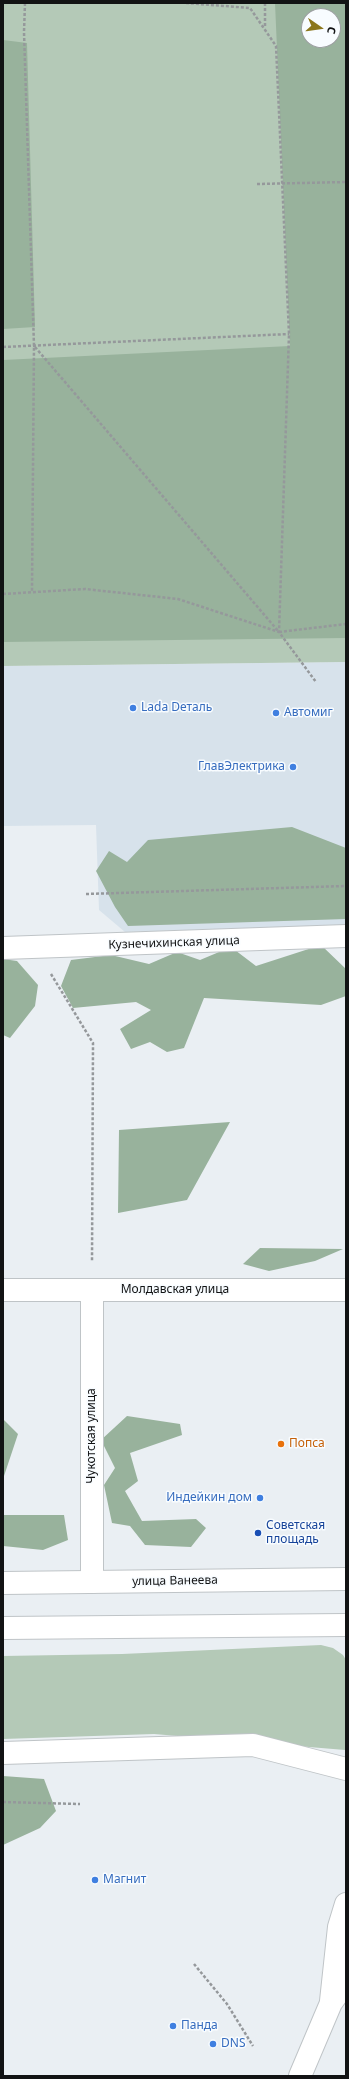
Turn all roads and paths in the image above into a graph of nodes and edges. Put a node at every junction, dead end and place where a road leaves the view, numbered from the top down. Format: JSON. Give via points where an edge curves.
{"nodes":[{"id":1,"x":25,"y":3,"type":"edge"},
{"id":2,"x":186,"y":3,"type":"edge"},
{"id":3,"x":218,"y":3,"type":"edge"},
{"id":4,"x":264,"y":3,"type":"edge"},
{"id":5,"x":222,"y":7,"type":"junction"},
{"id":6,"x":265,"y":29,"type":"junction"},
{"id":7,"x":346,"y":182,"type":"edge"},
{"id":8,"x":282,"y":183,"type":"junction"},
{"id":9,"x":257,"y":184,"type":"dead end"},
{"id":10,"x":289,"y":334,"type":"junction"},
{"id":11,"x":34,"y":346,"type":"junction"},
{"id":12,"x":3,"y":347,"type":"edge"},
{"id":13,"x":32,"y":591,"type":"junction"},
{"id":14,"x":3,"y":594,"type":"edge"},
{"id":15,"x":346,"y":624,"type":"edge"},
{"id":16,"x":279,"y":632,"type":"junction"},
{"id":17,"x":316,"y":682,"type":"dead end"},
{"id":18,"x":346,"y":886,"type":"edge"},
{"id":19,"x":86,"y":894,"type":"dead end"},
{"id":20,"x":346,"y":936,"type":"edge"},
{"id":21,"x":34,"y":945,"type":"junction"},
{"id":22,"x":3,"y":948,"type":"edge"},
{"id":23,"x":3,"y":1290,"type":"edge"},
{"id":24,"x":92,"y":1290,"type":"junction"},
{"id":25,"x":346,"y":1290,"type":"edge"},
{"id":26,"x":346,"y":1579,"type":"edge"},
{"id":27,"x":92,"y":1582,"type":"junction"},
{"id":28,"x":3,"y":1583,"type":"edge"},
{"id":29,"x":346,"y":1624,"type":"edge"},
{"id":30,"x":3,"y":1628,"type":"edge"},
{"id":31,"x":3,"y":1753,"type":"edge"},
{"id":32,"x":346,"y":1769,"type":"edge"},
{"id":33,"x":3,"y":1802,"type":"edge"},
{"id":34,"x":80,"y":1804,"type":"dead end"},
{"id":35,"x":346,"y":1904,"type":"edge"},
{"id":36,"x":194,"y":1964,"type":"dead end"},
{"id":37,"x":346,"y":1982,"type":"edge"},
{"id":38,"x":331,"y":2003,"type":"junction"},
{"id":39,"x":253,"y":2046,"type":"dead end"},
{"id":40,"x":300,"y":2076,"type":"edge"}],
"edges":[{"from":1,"to":11,"type":"path"},
{"from":2,"to":5,"type":"path"},
{"from":3,"to":5,"type":"path"},
{"from":4,"to":6,"type":"path"},
{"from":5,"to":6,"type":"path","via":[[250,8]]},
{"from":6,"to":8,"type":"path","via":[[276,46]]},
{"from":7,"to":8,"type":"path"},
{"from":8,"to":9,"type":"path"},
{"from":8,"to":10,"type":"path"},
{"from":10,"to":11,"type":"path"},
{"from":10,"to":16,"type":"path"},
{"from":11,"to":12,"type":"path"},
{"from":11,"to":13,"type":"path"},
{"from":11,"to":16,"type":"path"},
{"from":13,"to":14,"type":"path"},
{"from":13,"to":16,"type":"path","via":[[85,589],[178,599]]},
{"from":15,"to":16,"type":"path"},
{"from":16,"to":17,"type":"path"},
{"from":18,"to":19,"type":"path"},
{"from":20,"to":21,"type":"street","name":"Кузнечихинская улица","via":[[94,946]]},
{"from":21,"to":22,"type":"street","name":"Кузнечихинская улица"},
{"from":21,"to":24,"type":"path","via":[[93,1043]]},
{"from":23,"to":24,"type":"street","name":"Молдавская улица"},
{"from":24,"to":25,"type":"street","name":"Молдавская улица"},
{"from":24,"to":27,"type":"street","name":"Чукотская улица"},
{"from":26,"to":27,"type":"street","name":"улица Ванеева"},
{"from":27,"to":28,"type":"street","name":"улица Ванеева"},
{"from":29,"to":30,"type":"street"},
{"from":31,"to":32,"type":"street","via":[[253,1745]]},
{"from":33,"to":34,"type":"path"},
{"from":35,"to":38,"type":"street","via":[[339,1927]]},
{"from":36,"to":39,"type":"path","via":[[227,2004]]},
{"from":37,"to":38,"type":"street"},
{"from":38,"to":40,"type":"street"}]}
